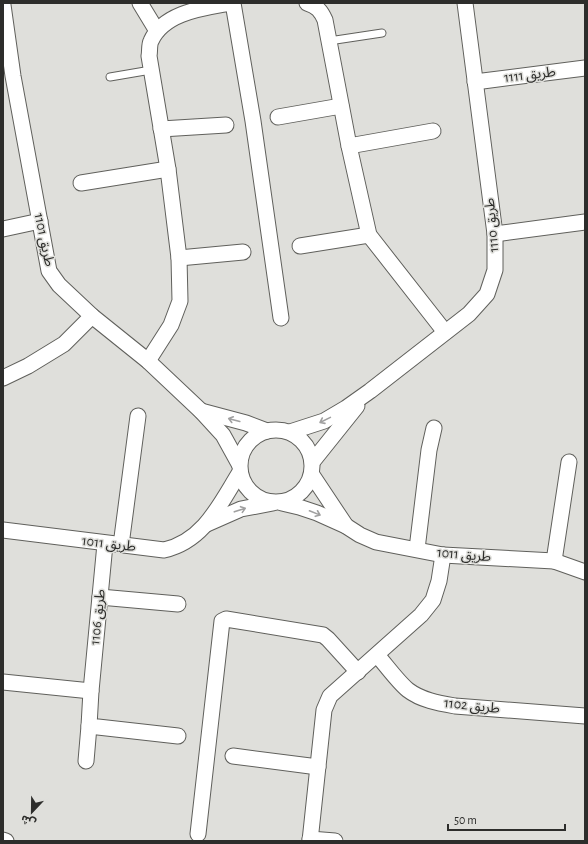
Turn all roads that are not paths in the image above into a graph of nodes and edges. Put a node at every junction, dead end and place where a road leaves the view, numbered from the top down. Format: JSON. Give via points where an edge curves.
{"nodes":[{"id":1,"x":140,"y":3,"type":"edge"},
{"id":2,"x":232,"y":3,"type":"edge"},
{"id":3,"x":466,"y":3,"type":"edge"},
{"id":4,"x":312,"y":4,"type":"edge"},
{"id":5,"x":3,"y":5,"type":"edge"},
{"id":6,"x":157,"y":31,"type":"junction"},
{"id":7,"x":382,"y":33,"type":"dead end"},
{"id":8,"x":329,"y":41,"type":"junction"},
{"id":9,"x":585,"y":68,"type":"edge"},
{"id":10,"x":151,"y":70,"type":"junction"},
{"id":11,"x":8,"y":77,"type":"edge"},
{"id":12,"x":110,"y":77,"type":"dead end"},
{"id":13,"x":475,"y":82,"type":"junction"},
{"id":14,"x":341,"y":106,"type":"junction"},
{"id":15,"x":278,"y":117,"type":"dead end"},
{"id":16,"x":226,"y":124,"type":"dead end"},
{"id":17,"x":161,"y":129,"type":"junction"},
{"id":18,"x":433,"y":131,"type":"dead end"},
{"id":19,"x":348,"y":146,"type":"junction"},
{"id":20,"x":168,"y":169,"type":"junction"},
{"id":21,"x":81,"y":183,"type":"dead end"},
{"id":22,"x":40,"y":221,"type":"junction"},
{"id":23,"x":585,"y":222,"type":"edge"},
{"id":24,"x":3,"y":229,"type":"edge"},
{"id":25,"x":495,"y":234,"type":"junction"},
{"id":26,"x":369,"y":235,"type":"junction"},
{"id":27,"x":300,"y":246,"type":"dead end"},
{"id":28,"x":243,"y":252,"type":"dead end"},
{"id":29,"x":179,"y":258,"type":"junction"},
{"id":30,"x":92,"y":316,"type":"junction"},
{"id":31,"x":280,"y":318,"type":"dead end"},
{"id":32,"x":445,"y":332,"type":"junction"},
{"id":33,"x":148,"y":361,"type":"junction"},
{"id":34,"x":3,"y":378,"type":"edge"},
{"id":35,"x":370,"y":392,"type":"junction"},
{"id":36,"x":201,"y":411,"type":"junction"},
{"id":37,"x":138,"y":416,"type":"dead end"},
{"id":38,"x":434,"y":428,"type":"dead end"},
{"id":39,"x":267,"y":431,"type":"junction"},
{"id":40,"x":290,"y":432,"type":"junction"},
{"id":41,"x":569,"y":462,"type":"dead end"},
{"id":42,"x":240,"y":468,"type":"junction"},
{"id":43,"x":312,"y":468,"type":"junction"},
{"id":44,"x":278,"y":503,"type":"junction"},
{"id":45,"x":207,"y":524,"type":"junction"},
{"id":46,"x":346,"y":526,"type":"junction"},
{"id":47,"x":3,"y":530,"type":"edge"},
{"id":48,"x":105,"y":544,"type":"junction"},
{"id":49,"x":121,"y":545,"type":"junction"},
{"id":50,"x":418,"y":549,"type":"junction"},
{"id":51,"x":443,"y":555,"type":"junction"},
{"id":52,"x":554,"y":561,"type":"junction"},
{"id":53,"x":585,"y":572,"type":"edge"},
{"id":54,"x":100,"y":597,"type":"junction"},
{"id":55,"x":178,"y":604,"type":"dead end"},
{"id":56,"x":377,"y":655,"type":"junction"},
{"id":57,"x":358,"y":672,"type":"junction"},
{"id":58,"x":3,"y":682,"type":"edge"},
{"id":59,"x":91,"y":691,"type":"junction"},
{"id":60,"x":585,"y":716,"type":"edge"},
{"id":61,"x":89,"y":726,"type":"junction"},
{"id":62,"x":178,"y":736,"type":"dead end"},
{"id":63,"x":233,"y":756,"type":"dead end"},
{"id":64,"x":86,"y":761,"type":"dead end"},
{"id":65,"x":318,"y":766,"type":"junction"},
{"id":66,"x":198,"y":834,"type":"dead end"},
{"id":67,"x":3,"y":840,"type":"edge"},
{"id":68,"x":310,"y":840,"type":"edge"},
{"id":69,"x":6,"y":841,"type":"edge"},
{"id":70,"x":334,"y":841,"type":"edge"}],
"edges":[{"from":1,"to":6,"type":"street"},
{"from":2,"to":6,"type":"street","via":[[184,13]]},
{"from":2,"to":31,"type":"street","via":[[253,121]]},
{"from":3,"to":13,"type":"street","name":"طريق 1110"},
{"from":4,"to":8,"type":"street","via":[[325,20]]},
{"from":5,"to":11,"type":"street","name":"طريق 1101"},
{"from":6,"to":10,"type":"street","via":[[150,42]]},
{"from":7,"to":8,"type":"lane"},
{"from":8,"to":14,"type":"street"},
{"from":9,"to":13,"type":"street","name":"طريق 1111"},
{"from":10,"to":12,"type":"lane"},
{"from":10,"to":17,"type":"street"},
{"from":11,"to":22,"type":"street","name":"طريق 1101"},
{"from":13,"to":25,"type":"street","name":"طريق 1110"},
{"from":14,"to":15,"type":"street"},
{"from":14,"to":19,"type":"street"},
{"from":16,"to":17,"type":"street"},
{"from":17,"to":20,"type":"street"},
{"from":18,"to":19,"type":"street"},
{"from":19,"to":26,"type":"street"},
{"from":20,"to":21,"type":"street"},
{"from":20,"to":29,"type":"street"},
{"from":22,"to":24,"type":"street"},
{"from":22,"to":30,"type":"street","name":"طريق 1101","via":[[49,270],[59,285]]},
{"from":23,"to":25,"type":"street"},
{"from":25,"to":32,"type":"street","name":"طريق 1110","via":[[495,270],[487,294],[469,314]]},
{"from":26,"to":27,"type":"street"},
{"from":26,"to":32,"type":"street"},
{"from":28,"to":29,"type":"street"},
{"from":29,"to":33,"type":"street","via":[[180,301],[171,325]]},
{"from":30,"to":33,"type":"street","name":"طريق 1101"},
{"from":30,"to":34,"type":"street","via":[[64,344]]},
{"from":32,"to":35,"type":"street","name":"طريق 1110"},
{"from":33,"to":36,"type":"street","name":"طريق 1101"},
{"from":35,"to":40,"type":"street","name":"طريق 1110","one_way":true,"via":[[324,421]]},
{"from":35,"to":43,"type":"street","name":"طريق 1110"},
{"from":39,"to":36,"type":"street","name":"طريق 1101","one_way":true},
{"from":36,"to":42,"type":"street","name":"طريق 1101","via":[[224,435]]},
{"from":37,"to":49,"type":"street"},
{"from":38,"to":50,"type":"street","via":[[429,450]]},
{"from":39,"to":40,"type":"street"},
{"from":39,"to":42,"type":"street","via":[[253,438],[243,450]]},
{"from":40,"to":43,"type":"street","via":[[310,451]]},
{"from":41,"to":52,"type":"street"},
{"from":42,"to":44,"type":"street","via":[[244,484],[252,493],[262,500]]},
{"from":42,"to":45,"type":"street","name":"طريق 1011"},
{"from":43,"to":44,"type":"street","via":[[306,488],[295,498]]},
{"from":43,"to":46,"type":"street","name":"طريق 1011"},
{"from":45,"to":44,"type":"street","name":"طريق 1011","one_way":true,"via":[[241,509]]},
{"from":44,"to":46,"type":"street","name":"طريق 1011","one_way":true,"via":[[299,507]]},
{"from":45,"to":49,"type":"street","name":"طريق 1011","via":[[176,548],[164,550]]},
{"from":46,"to":50,"type":"street","name":"طريق 1011","via":[[360,536],[376,542]]},
{"from":47,"to":48,"type":"street","name":"طريق 1011"},
{"from":48,"to":49,"type":"street","name":"طريق 1011"},
{"from":48,"to":54,"type":"street","name":"طريق 1106"},
{"from":50,"to":51,"type":"street","name":"طريق 1011"},
{"from":51,"to":52,"type":"street","name":"طريق 1011"},
{"from":51,"to":56,"type":"street","via":[[433,600],[421,615]]},
{"from":52,"to":53,"type":"street","name":"طريق 1011"},
{"from":54,"to":55,"type":"street"},
{"from":54,"to":59,"type":"street","name":"طريق 1106"},
{"from":56,"to":57,"type":"street"},
{"from":56,"to":60,"type":"street","name":"طريق 1102","via":[[407,689],[437,703]]},
{"from":57,"to":65,"type":"street","via":[[330,696],[324,710]]},
{"from":57,"to":66,"type":"street","via":[[323,635],[226,619],[222,622]]},
{"from":58,"to":59,"type":"street"},
{"from":59,"to":61,"type":"street","name":"طريق 1106"},
{"from":61,"to":62,"type":"street"},
{"from":61,"to":64,"type":"street","name":"طريق 1106"},
{"from":63,"to":65,"type":"street"},
{"from":65,"to":68,"type":"street"},
{"from":67,"to":69,"type":"street"},
{"from":68,"to":70,"type":"street"}]}
